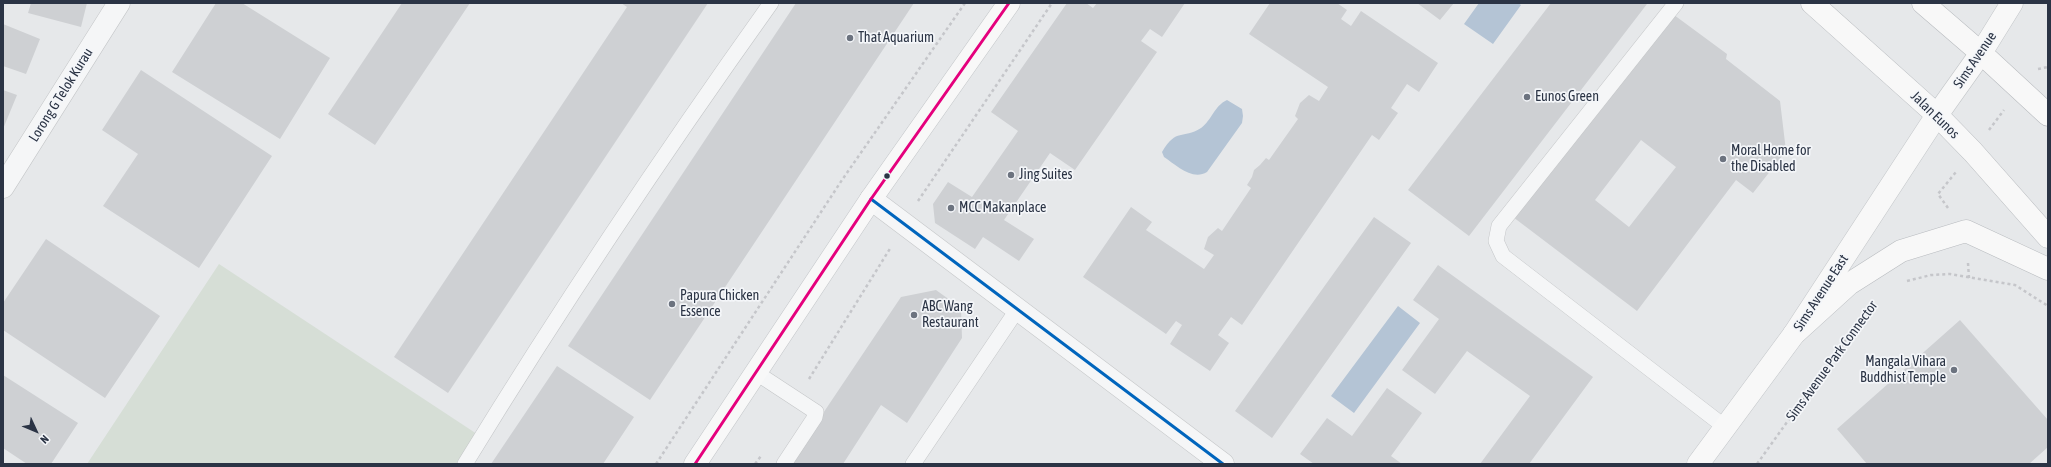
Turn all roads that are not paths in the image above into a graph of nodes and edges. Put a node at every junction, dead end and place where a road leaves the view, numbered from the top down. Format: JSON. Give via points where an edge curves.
{"nodes":[{"id":1,"x":119,"y":3,"type":"edge"},
{"id":2,"x":771,"y":3,"type":"edge"},
{"id":3,"x":1009,"y":3,"type":"edge"},
{"id":4,"x":1676,"y":3,"type":"edge"},
{"id":5,"x":1812,"y":3,"type":"edge"},
{"id":6,"x":1923,"y":3,"type":"edge"},
{"id":7,"x":2012,"y":3,"type":"edge"},
{"id":8,"x":1981,"y":53,"type":"junction"},
{"id":9,"x":1936,"y":115,"type":"junction"},
{"id":10,"x":2048,"y":115,"type":"edge"},
{"id":11,"x":3,"y":187,"type":"edge"},
{"id":12,"x":870,"y":199,"type":"junction"},
{"id":13,"x":2048,"y":237,"type":"edge"},
{"id":14,"x":2048,"y":269,"type":"edge"},
{"id":15,"x":1017,"y":310,"type":"junction"},
{"id":16,"x":1794,"y":334,"type":"junction"},
{"id":17,"x":755,"y":372,"type":"junction"},
{"id":18,"x":1725,"y":427,"type":"junction"},
{"id":19,"x":466,"y":464,"type":"edge"},
{"id":20,"x":695,"y":464,"type":"edge"},
{"id":21,"x":784,"y":464,"type":"edge"},
{"id":22,"x":913,"y":464,"type":"edge"},
{"id":23,"x":1223,"y":464,"type":"edge"},
{"id":24,"x":1698,"y":464,"type":"edge"}],
"edges":[{"from":1,"to":11,"type":"street","name":"Lorong G Telok Kurau"},
{"from":2,"to":19,"type":"lane","via":[[678,134],[517,379]]},
{"from":3,"to":12,"type":"main road"},
{"from":4,"to":18,"type":"lane","via":[[1499,226],[1496,241],[1503,256]]},
{"from":5,"to":9,"type":"main road","name":"Jalan Eunos"},
{"from":6,"to":8,"type":"main road"},
{"from":7,"to":8,"type":"main road","name":"Sims Avenue"},
{"from":8,"to":9,"type":"main road","name":"Sims Avenue"},
{"from":8,"to":10,"type":"main road"},
{"from":9,"to":13,"type":"main road","name":"Jalan Eunos","via":[[1973,152]]},
{"from":9,"to":16,"type":"main road","name":"Sims Avenue East"},
{"from":12,"to":15,"type":"street"},
{"from":12,"to":17,"type":"main road"},
{"from":14,"to":16,"type":"main road","via":[[1966,231],[1902,251],[1849,284]]},
{"from":15,"to":22,"type":"lane"},
{"from":15,"to":23,"type":"street"},
{"from":16,"to":18,"type":"main road","name":"Sims Avenue East"},
{"from":17,"to":20,"type":"main road"},
{"from":17,"to":21,"type":"lane","via":[[816,412],[816,417]]},
{"from":18,"to":24,"type":"main road","name":"Sims Avenue East"}]}
